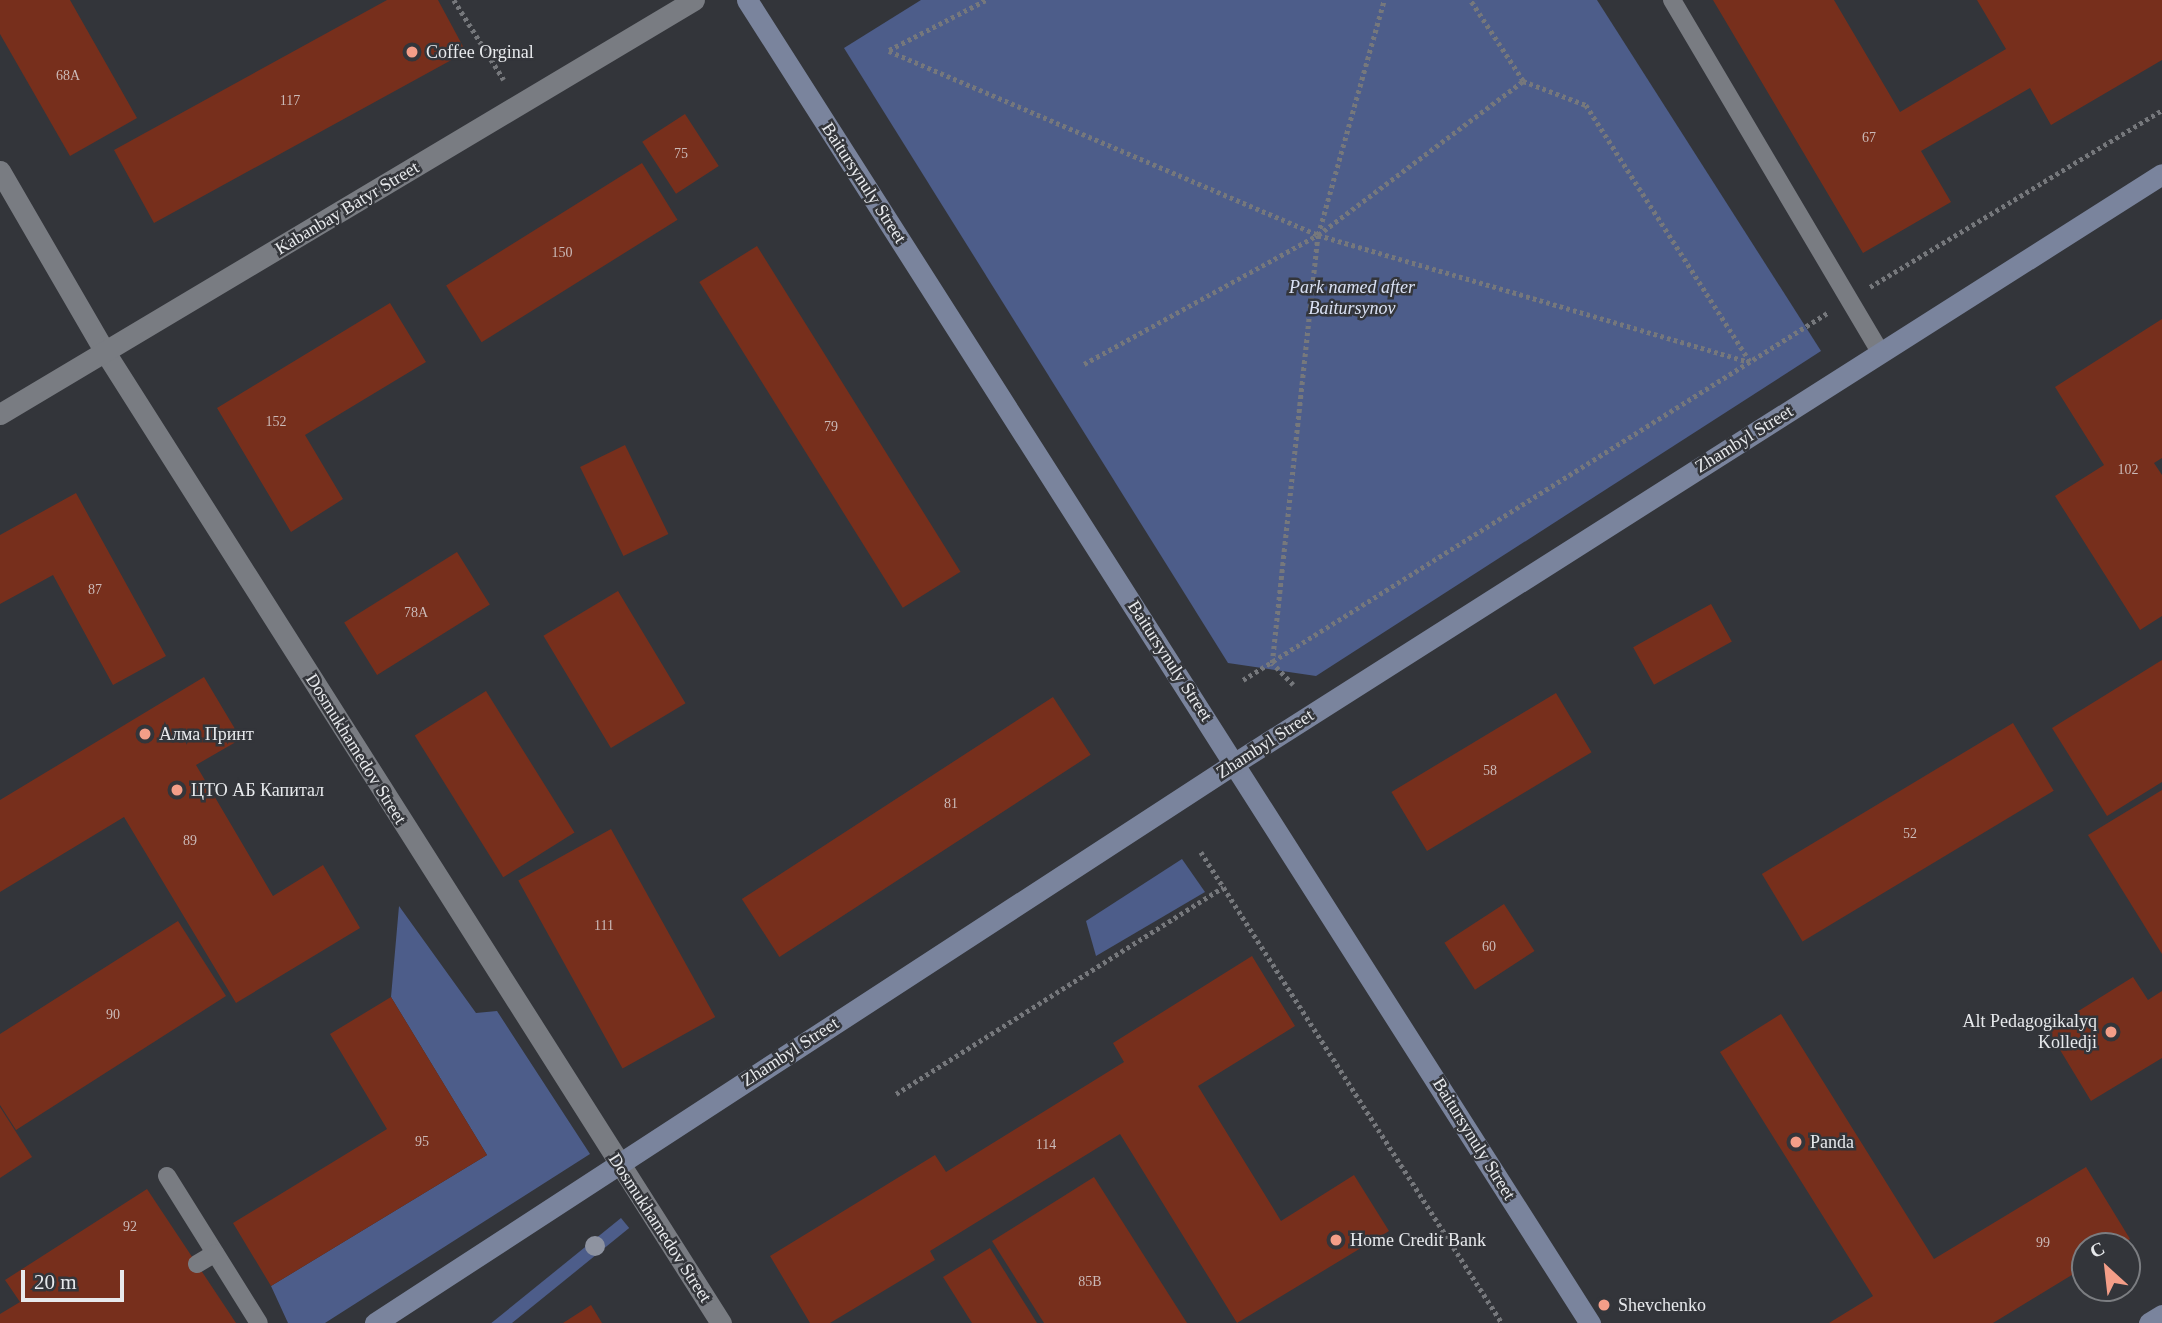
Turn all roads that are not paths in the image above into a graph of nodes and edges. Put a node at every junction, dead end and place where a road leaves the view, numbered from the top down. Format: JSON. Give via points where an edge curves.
{"nodes":[{"id":1,"x":694,"y":0,"type":"edge"},
{"id":2,"x":747,"y":0,"type":"edge"},
{"id":3,"x":1672,"y":0,"type":"edge"},
{"id":4,"x":0,"y":171,"type":"edge"},
{"id":5,"x":2162,"y":174,"type":"edge"},
{"id":6,"x":105,"y":352,"type":"junction"},
{"id":7,"x":1881,"y":353,"type":"junction"},
{"id":8,"x":0,"y":414,"type":"edge"},
{"id":9,"x":1235,"y":763,"type":"junction"},
{"id":10,"x":618,"y":1164,"type":"junction"},
{"id":11,"x":167,"y":1176,"type":"dead end"},
{"id":12,"x":215,"y":1253,"type":"junction"},
{"id":13,"x":197,"y":1264,"type":"dead end"},
{"id":14,"x":2162,"y":1315,"type":"edge"},
{"id":15,"x":259,"y":1323,"type":"edge"},
{"id":16,"x":375,"y":1323,"type":"edge"},
{"id":17,"x":721,"y":1323,"type":"edge"},
{"id":18,"x":1590,"y":1323,"type":"edge"},
{"id":19,"x":2149,"y":1323,"type":"edge"}],
"edges":[{"from":1,"to":6,"type":"street","name":"Kabanbay Batyr Street"},
{"from":2,"to":9,"type":"street","name":"Baitursynuly Street"},
{"from":3,"to":7,"type":"lane"},
{"from":4,"to":6,"type":"street","name":"Dosmukhamedov Street"},
{"from":5,"to":7,"type":"street","name":"Zhambyl Street"},
{"from":6,"to":8,"type":"street","name":"Kabanbay Batyr Street"},
{"from":6,"to":10,"type":"street","name":"Dosmukhamedov Street"},
{"from":7,"to":9,"type":"street","name":"Zhambyl Street"},
{"from":9,"to":10,"type":"street","name":"Zhambyl Street"},
{"from":9,"to":18,"type":"street","name":"Baitursynuly Street"},
{"from":10,"to":16,"type":"street","name":"Zhambyl Street"},
{"from":10,"to":17,"type":"street","name":"Dosmukhamedov Street"},
{"from":11,"to":12,"type":"lane"},
{"from":12,"to":13,"type":"lane"},
{"from":12,"to":15,"type":"lane"},
{"from":14,"to":19,"type":"street"}]}
